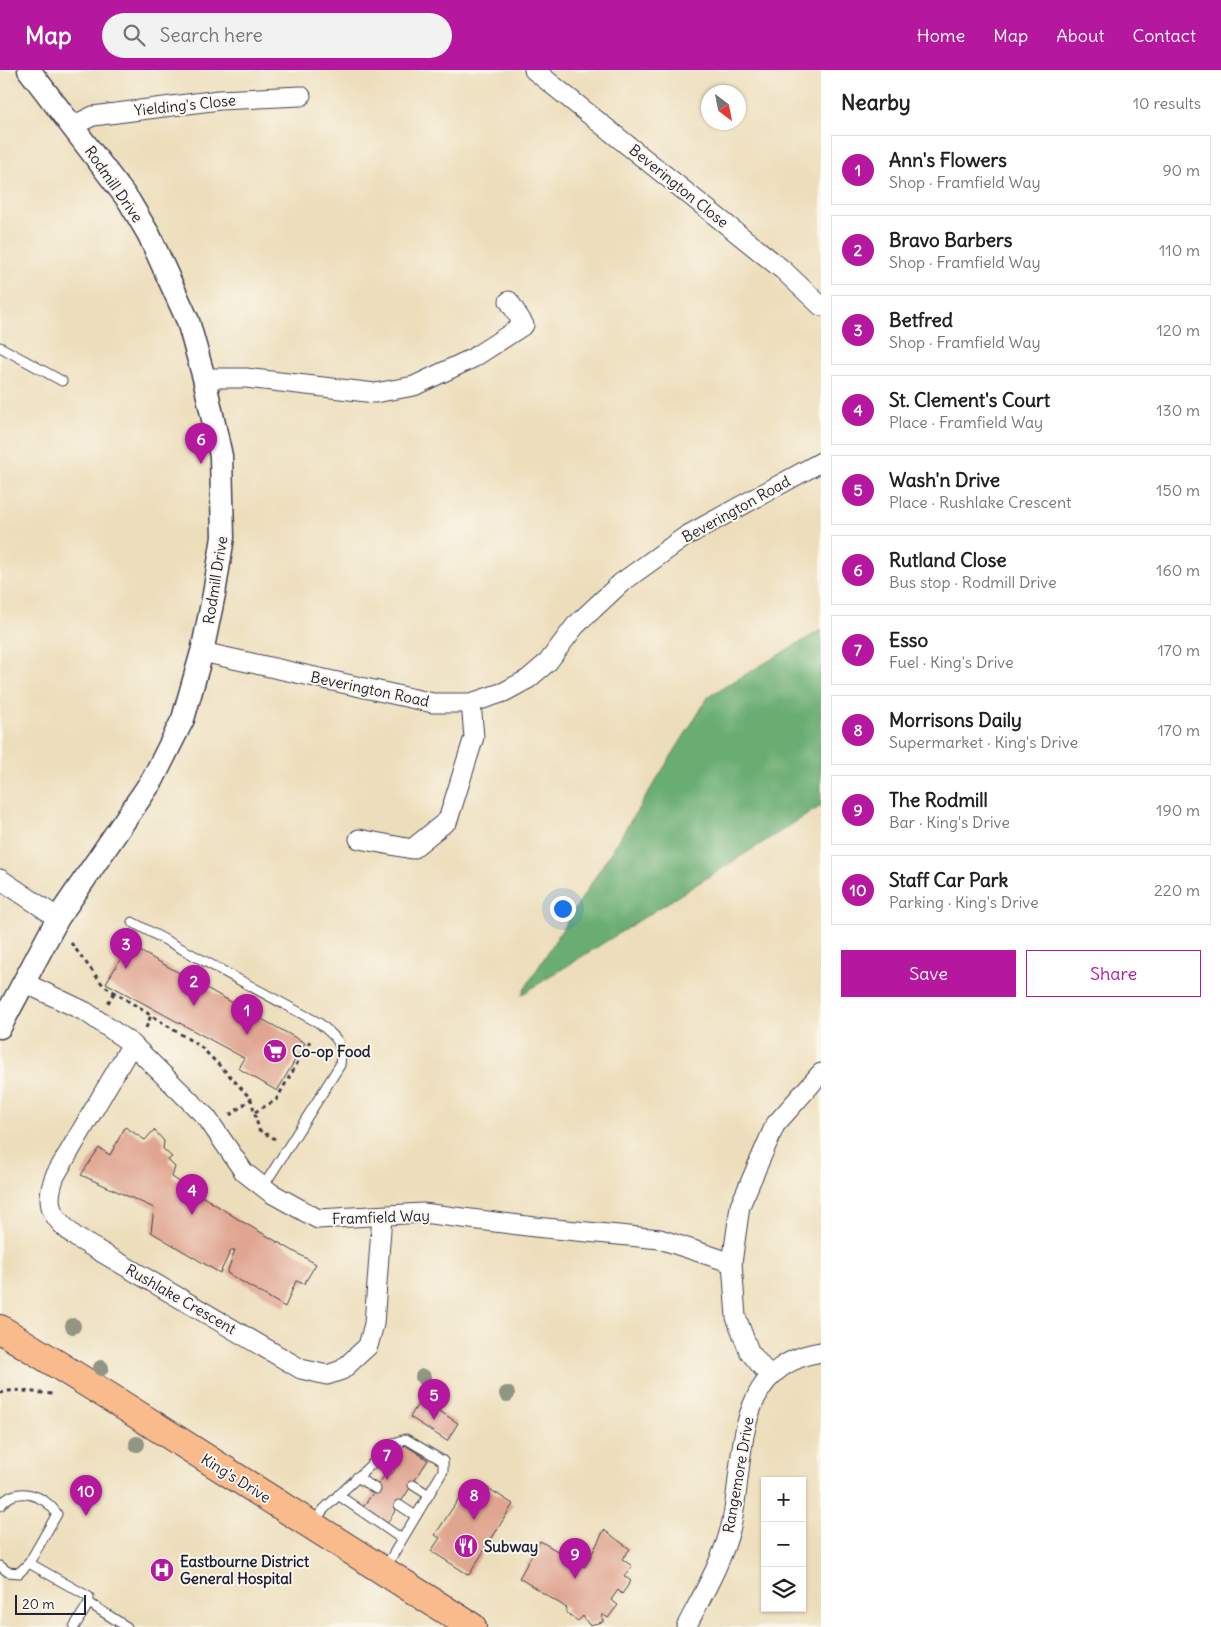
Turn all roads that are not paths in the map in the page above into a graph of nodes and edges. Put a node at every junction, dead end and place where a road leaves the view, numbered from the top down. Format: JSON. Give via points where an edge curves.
{"nodes":[{"id":1,"x":28,"y":70,"type":"edge"},
{"id":2,"x":534,"y":70,"type":"edge"},
{"id":3,"x":301,"y":96,"type":"dead end"},
{"id":4,"x":72,"y":126,"type":"junction"},
{"id":5,"x":509,"y":301,"type":"dead end"},
{"id":6,"x":821,"y":306,"type":"edge"},
{"id":7,"x":0,"y":347,"type":"edge"},
{"id":8,"x":204,"y":378,"type":"junction"},
{"id":9,"x":62,"y":381,"type":"dead end"},
{"id":10,"x":821,"y":462,"type":"edge"},
{"id":11,"x":202,"y":652,"type":"junction"},
{"id":12,"x":471,"y":703,"type":"junction"},
{"id":13,"x":359,"y":839,"type":"dead end"},
{"id":14,"x":0,"y":879,"type":"edge"},
{"id":15,"x":132,"y":922,"type":"dead end"},
{"id":16,"x":55,"y":925,"type":"junction"},
{"id":17,"x":25,"y":983,"type":"junction"},
{"id":18,"x":0,"y":1027,"type":"edge"},
{"id":19,"x":132,"y":1044,"type":"junction"},
{"id":20,"x":821,"y":1073,"type":"edge"},
{"id":21,"x":263,"y":1187,"type":"junction"},
{"id":22,"x":382,"y":1216,"type":"junction"},
{"id":23,"x":732,"y":1263,"type":"junction"},
{"id":24,"x":0,"y":1329,"type":"edge"},
{"id":25,"x":821,"y":1352,"type":"edge"},
{"id":26,"x":770,"y":1377,"type":"junction"},
{"id":27,"x":375,"y":1460,"type":"junction"},
{"id":28,"x":389,"y":1469,"type":"dead end"},
{"id":29,"x":357,"y":1477,"type":"junction"},
{"id":30,"x":413,"y":1484,"type":"dead end"},
{"id":31,"x":376,"y":1489,"type":"dead end"},
{"id":32,"x":338,"y":1495,"type":"junction"},
{"id":33,"x":429,"y":1495,"type":"junction"},
{"id":34,"x":399,"y":1505,"type":"dead end"},
{"id":35,"x":0,"y":1506,"type":"edge"},
{"id":36,"x":416,"y":1516,"type":"junction"},
{"id":37,"x":311,"y":1525,"type":"junction"},
{"id":38,"x":402,"y":1539,"type":"junction"},
{"id":39,"x":29,"y":1563,"type":"junction"},
{"id":40,"x":0,"y":1566,"type":"edge"},
{"id":41,"x":383,"y":1571,"type":"junction"},
{"id":42,"x":89,"y":1604,"type":"junction"},
{"id":43,"x":74,"y":1627,"type":"edge"},
{"id":44,"x":127,"y":1627,"type":"edge"},
{"id":45,"x":472,"y":1627,"type":"edge"},
{"id":46,"x":686,"y":1627,"type":"edge"}],
"edges":[{"from":1,"to":4,"type":"street","name":"Rodmill Drive"},
{"from":2,"to":6,"type":"street","name":"Beverington Close","via":[[782,270]]},
{"from":3,"to":4,"type":"street","name":"Yielding's Close","via":[[219,100],[132,111],[94,116]]},
{"from":4,"to":8,"type":"street","name":"Rodmill Drive","via":[[129,201],[149,235],[188,321]]},
{"from":5,"to":8,"type":"street","via":[[524,325],[473,358],[414,386],[375,393],[246,378]]},
{"from":7,"to":9,"type":"lane"},
{"from":8,"to":11,"type":"street","name":"Rodmill Drive","via":[[221,456],[223,537]]},
{"from":10,"to":12,"type":"street","name":"Beverington Road","via":[[686,536],[621,583],[575,626],[548,662],[528,679],[504,692]]},
{"from":11,"to":12,"type":"street","name":"Beverington Road","via":[[433,703]]},
{"from":11,"to":16,"type":"street","name":"Rodmill Drive","via":[[183,719],[153,779]]},
{"from":12,"to":13,"type":"street","via":[[474,737],[448,820],[412,849]]},
{"from":14,"to":16,"type":"street"},
{"from":15,"to":21,"type":"lane","via":[[319,1022],[337,1038],[342,1050],[340,1066]]},
{"from":16,"to":17,"type":"street","name":"Rodmill Drive"},
{"from":17,"to":18,"type":"street","name":"Rodmill Drive"},
{"from":17,"to":19,"type":"street","name":"Framfield Way","via":[[86,1012]]},
{"from":19,"to":21,"type":"street","name":"Framfield Way","via":[[198,1107],[244,1172]]},
{"from":19,"to":22,"type":"street","name":"Rushlake Crescent","via":[[55,1176],[49,1192],[58,1222],[77,1238],[301,1369],[327,1375],[342,1370],[368,1346],[374,1324]]},
{"from":20,"to":23,"type":"street","via":[[776,1125],[740,1206]]},
{"from":21,"to":22,"type":"street","name":"Framfield Way","via":[[318,1219]]},
{"from":22,"to":23,"type":"street","name":"Framfield Way","via":[[423,1213],[535,1228],[660,1239]]},
{"from":23,"to":26,"type":"street","via":[[736,1317],[749,1350]]},
{"from":24,"to":37,"type":"main road","name":"King's Drive"},
{"from":25,"to":26,"type":"street","name":"Rangemore Drive","via":[[788,1363]]},
{"from":26,"to":46,"type":"street","name":"Rangemore Drive","via":[[748,1414],[731,1527],[708,1585]]},
{"from":27,"to":28,"type":"lane"},
{"from":27,"to":29,"type":"lane"},
{"from":27,"to":33,"type":"lane","via":[[394,1443],[406,1439],[443,1461],[443,1471]]},
{"from":29,"to":31,"type":"lane"},
{"from":29,"to":32,"type":"lane"},
{"from":30,"to":33,"type":"lane"},
{"from":32,"to":37,"type":"lane"},
{"from":32,"to":38,"type":"lane"},
{"from":33,"to":36,"type":"lane"},
{"from":34,"to":36,"type":"lane"},
{"from":35,"to":39,"type":"lane","via":[[4,1500],[28,1493],[40,1497],[57,1514]]},
{"from":36,"to":38,"type":"lane"},
{"from":37,"to":41,"type":"main road","name":"King's Drive"},
{"from":38,"to":41,"type":"lane"},
{"from":39,"to":40,"type":"lane","via":[[19,1573],[8,1572]]},
{"from":39,"to":42,"type":"lane","via":[[89,1597]]},
{"from":41,"to":45,"type":"main road","name":"King's Drive"},
{"from":42,"to":43,"type":"lane"},
{"from":42,"to":44,"type":"lane"}]}
